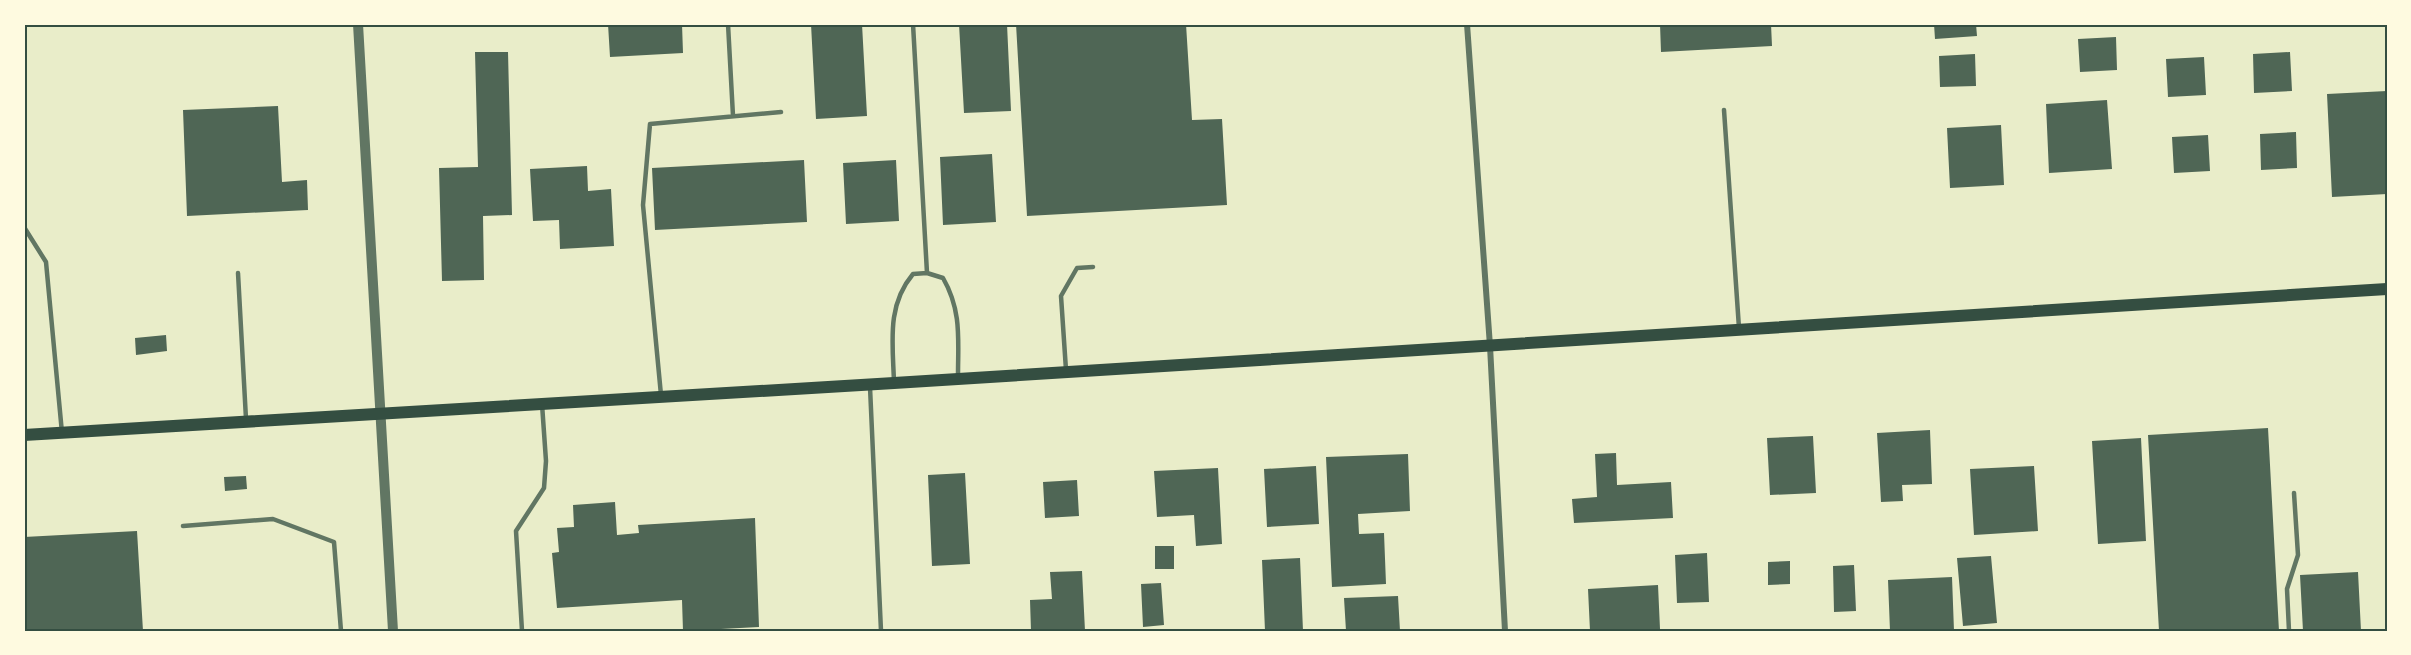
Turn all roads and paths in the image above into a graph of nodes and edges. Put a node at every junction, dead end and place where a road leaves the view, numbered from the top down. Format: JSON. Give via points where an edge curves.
{"nodes":[{"id":1,"x":358,"y":24,"type":"edge"},
{"id":2,"x":728,"y":24,"type":"edge"},
{"id":3,"x":913,"y":24,"type":"edge"},
{"id":4,"x":1467,"y":24,"type":"edge"},
{"id":5,"x":1724,"y":110,"type":"dead end"},
{"id":6,"x":781,"y":112,"type":"dead end"},
{"id":7,"x":733,"y":116,"type":"junction"},
{"id":8,"x":24,"y":227,"type":"edge"},
{"id":9,"x":1094,"y":267,"type":"dead end"},
{"id":10,"x":238,"y":273,"type":"dead end"},
{"id":11,"x":927,"y":273,"type":"junction"},
{"id":12,"x":2387,"y":289,"type":"edge"},
{"id":13,"x":1740,"y":331,"type":"junction"},
{"id":14,"x":1490,"y":346,"type":"junction"},
{"id":15,"x":1066,"y":372,"type":"junction"},
{"id":16,"x":958,"y":379,"type":"junction"},
{"id":17,"x":894,"y":383,"type":"junction"},
{"id":18,"x":870,"y":384,"type":"junction"},
{"id":19,"x":661,"y":398,"type":"junction"},
{"id":20,"x":542,"y":404,"type":"junction"},
{"id":21,"x":380,"y":414,"type":"junction"},
{"id":22,"x":246,"y":422,"type":"junction"},
{"id":23,"x":62,"y":433,"type":"junction"},
{"id":24,"x":24,"y":435,"type":"edge"},
{"id":25,"x":2294,"y":494,"type":"dead end"},
{"id":26,"x":183,"y":526,"type":"dead end"},
{"id":27,"x":341,"y":631,"type":"edge"},
{"id":28,"x":393,"y":631,"type":"edge"},
{"id":29,"x":522,"y":631,"type":"edge"},
{"id":30,"x":881,"y":631,"type":"edge"},
{"id":31,"x":1505,"y":631,"type":"edge"},
{"id":32,"x":2289,"y":631,"type":"edge"}],
"edges":[{"from":1,"to":21,"type":"street"},
{"from":2,"to":7,"type":"lane"},
{"from":3,"to":11,"type":"lane"},
{"from":4,"to":14,"type":"street"},
{"from":5,"to":13,"type":"lane"},
{"from":6,"to":7,"type":"lane"},
{"from":7,"to":19,"type":"lane","via":[[651,124],[642,205]]},
{"from":8,"to":23,"type":"lane","via":[[45,262]]},
{"from":9,"to":15,"type":"lane","via":[[1077,268],[1061,296]]},
{"from":10,"to":22,"type":"lane"},
{"from":11,"to":16,"type":"lane","via":[[943,278],[953,296]]},
{"from":11,"to":17,"type":"lane","via":[[913,274],[893,312]]},
{"from":12,"to":13,"type":"main road"},
{"from":13,"to":14,"type":"main road"},
{"from":14,"to":15,"type":"main road"},
{"from":14,"to":31,"type":"street"},
{"from":15,"to":16,"type":"main road"},
{"from":16,"to":17,"type":"main road"},
{"from":17,"to":18,"type":"main road"},
{"from":18,"to":19,"type":"main road"},
{"from":18,"to":30,"type":"lane"},
{"from":19,"to":20,"type":"main road"},
{"from":20,"to":21,"type":"main road"},
{"from":20,"to":29,"type":"lane","via":[[544,488],[516,531]]},
{"from":21,"to":22,"type":"main road"},
{"from":21,"to":28,"type":"street"},
{"from":22,"to":23,"type":"main road"},
{"from":23,"to":24,"type":"main road"},
{"from":25,"to":32,"type":"lane","via":[[2298,555],[2287,589]]},
{"from":26,"to":27,"type":"lane","via":[[273,519],[334,542]]}]}
